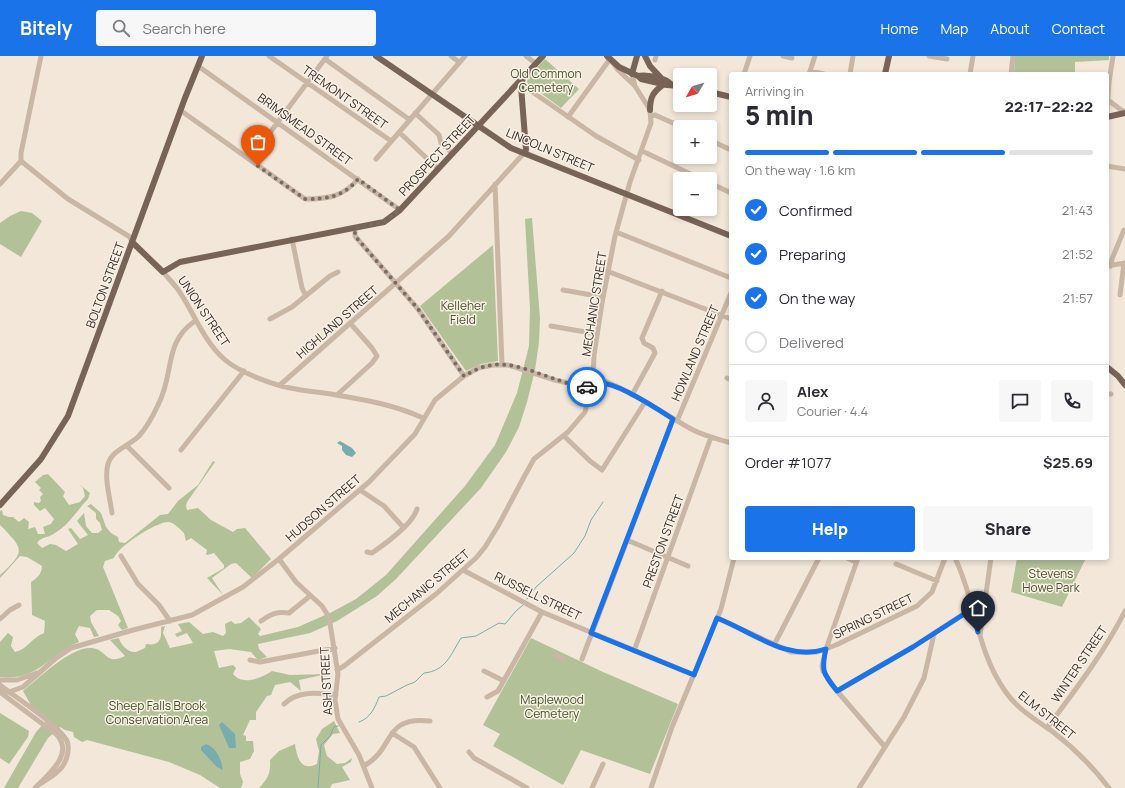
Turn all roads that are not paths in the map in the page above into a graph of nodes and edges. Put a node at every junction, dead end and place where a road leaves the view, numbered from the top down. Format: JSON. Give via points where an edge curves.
{"nodes":[{"id":1,"x":41,"y":56,"type":"edge"},
{"id":2,"x":202,"y":56,"type":"edge"},
{"id":3,"x":269,"y":56,"type":"edge"},
{"id":4,"x":376,"y":56,"type":"edge"},
{"id":5,"x":451,"y":56,"type":"edge"},
{"id":6,"x":465,"y":56,"type":"edge"},
{"id":7,"x":526,"y":56,"type":"edge"},
{"id":8,"x":542,"y":56,"type":"edge"},
{"id":9,"x":638,"y":56,"type":"edge"},
{"id":10,"x":645,"y":56,"type":"edge"},
{"id":11,"x":750,"y":56,"type":"edge"},
{"id":12,"x":784,"y":56,"type":"edge"},
{"id":13,"x":815,"y":56,"type":"edge"},
{"id":14,"x":853,"y":56,"type":"edge"},
{"id":15,"x":889,"y":56,"type":"edge"},
{"id":16,"x":929,"y":56,"type":"edge"},
{"id":17,"x":973,"y":56,"type":"edge"},
{"id":18,"x":1013,"y":56,"type":"edge"},
{"id":19,"x":1113,"y":56,"type":"edge"},
{"id":20,"x":326,"y":57,"type":"edge"},
{"id":21,"x":609,"y":57,"type":"edge"},
{"id":22,"x":792,"y":58,"type":"dead end"},
{"id":23,"x":947,"y":59,"type":"dead end"},
{"id":24,"x":459,"y":62,"type":"junction"},
{"id":25,"x":535,"y":63,"type":"junction"},
{"id":26,"x":198,"y":66,"type":"junction"},
{"id":27,"x":745,"y":72,"type":"edge"},
{"id":28,"x":810,"y":72,"type":"edge"},
{"id":29,"x":850,"y":72,"type":"edge"},
{"id":30,"x":885,"y":72,"type":"edge"},
{"id":31,"x":970,"y":72,"type":"edge"},
{"id":32,"x":1012,"y":72,"type":"edge"},
{"id":33,"x":635,"y":75,"type":"junction"},
{"id":34,"x":524,"y":76,"type":"junction"},
{"id":35,"x":663,"y":82,"type":"junction"},
{"id":36,"x":1109,"y":82,"type":"edge"},
{"id":37,"x":306,"y":83,"type":"junction"},
{"id":38,"x":673,"y":84,"type":"edge"},
{"id":39,"x":521,"y":86,"type":"junction"},
{"id":40,"x":635,"y":86,"type":"junction"},
{"id":41,"x":717,"y":94,"type":"edge"},
{"id":42,"x":432,"y":95,"type":"junction"},
{"id":43,"x":729,"y":97,"type":"edge"},
{"id":44,"x":1109,"y":101,"type":"edge"},
{"id":45,"x":180,"y":110,"type":"junction"},
{"id":46,"x":415,"y":113,"type":"junction"},
{"id":47,"x":651,"y":113,"type":"junction"},
{"id":48,"x":1125,"y":113,"type":"edge"},
{"id":49,"x":568,"y":117,"type":"junction"},
{"id":50,"x":1109,"y":117,"type":"edge"},
{"id":51,"x":410,"y":120,"type":"junction"},
{"id":52,"x":278,"y":122,"type":"junction"},
{"id":53,"x":673,"y":123,"type":"edge"},
{"id":54,"x":479,"y":126,"type":"junction"},
{"id":55,"x":399,"y":132,"type":"junction"},
{"id":56,"x":391,"y":141,"type":"junction"},
{"id":57,"x":717,"y":143,"type":"edge"},
{"id":58,"x":729,"y":149,"type":"edge"},
{"id":59,"x":642,"y":151,"type":"junction"},
{"id":60,"x":452,"y":153,"type":"junction"},
{"id":61,"x":524,"y":153,"type":"junction"},
{"id":62,"x":248,"y":159,"type":"junction"},
{"id":63,"x":376,"y":159,"type":"dead end"},
{"id":64,"x":639,"y":160,"type":"junction"},
{"id":65,"x":21,"y":161,"type":"junction"},
{"id":66,"x":1109,"y":166,"type":"edge"},
{"id":67,"x":438,"y":169,"type":"junction"},
{"id":68,"x":1125,"y":169,"type":"edge"},
{"id":69,"x":686,"y":172,"type":"edge"},
{"id":70,"x":358,"y":179,"type":"junction"},
{"id":71,"x":0,"y":184,"type":"edge"},
{"id":72,"x":495,"y":184,"type":"junction"},
{"id":73,"x":717,"y":186,"type":"edge"},
{"id":74,"x":729,"y":192,"type":"edge"},
{"id":75,"x":627,"y":194,"type":"junction"},
{"id":76,"x":400,"y":210,"type":"junction"},
{"id":77,"x":355,"y":228,"type":"junction"},
{"id":78,"x":1124,"y":230,"type":"edge"},
{"id":79,"x":616,"y":232,"type":"junction"},
{"id":80,"x":729,"y":235,"type":"edge"},
{"id":81,"x":292,"y":240,"type":"junction"},
{"id":82,"x":132,"y":242,"type":"junction"},
{"id":83,"x":1124,"y":263,"type":"edge"},
{"id":84,"x":1109,"y":264,"type":"edge"},
{"id":85,"x":1109,"y":266,"type":"edge"},
{"id":86,"x":607,"y":271,"type":"junction"},
{"id":87,"x":163,"y":272,"type":"junction"},
{"id":88,"x":338,"y":272,"type":"dead end"},
{"id":89,"x":729,"y":277,"type":"edge"},
{"id":90,"x":396,"y":284,"type":"junction"},
{"id":91,"x":563,"y":290,"type":"dead end"},
{"id":92,"x":662,"y":291,"type":"junction"},
{"id":93,"x":1120,"y":295,"type":"dead end"},
{"id":94,"x":306,"y":296,"type":"junction"},
{"id":95,"x":603,"y":297,"type":"junction"},
{"id":96,"x":729,"y":298,"type":"edge"},
{"id":97,"x":722,"y":315,"type":"junction"},
{"id":98,"x":729,"y":318,"type":"edge"},
{"id":99,"x":270,"y":319,"type":"dead end"},
{"id":100,"x":195,"y":321,"type":"junction"},
{"id":101,"x":350,"y":323,"type":"junction"},
{"id":102,"x":551,"y":326,"type":"dead end"},
{"id":103,"x":598,"y":334,"type":"junction"},
{"id":104,"x":594,"y":363,"type":"junction"},
{"id":105,"x":502,"y":364,"type":"junction"},
{"id":106,"x":1109,"y":369,"type":"edge"},
{"id":107,"x":244,"y":371,"type":"junction"},
{"id":108,"x":464,"y":376,"type":"junction"},
{"id":109,"x":593,"y":379,"type":"junction"},
{"id":110,"x":609,"y":384,"type":"junction"},
{"id":111,"x":280,"y":385,"type":"junction"},
{"id":112,"x":1125,"y":385,"type":"edge"},
{"id":113,"x":591,"y":386,"type":"junction"},
{"id":114,"x":337,"y":395,"type":"junction"},
{"id":115,"x":632,"y":395,"type":"junction"},
{"id":116,"x":645,"y":402,"type":"junction"},
{"id":117,"x":423,"y":418,"type":"junction"},
{"id":118,"x":675,"y":420,"type":"junction"},
{"id":119,"x":564,"y":436,"type":"junction"},
{"id":120,"x":711,"y":437,"type":"junction"},
{"id":121,"x":729,"y":442,"type":"edge"},
{"id":122,"x":127,"y":446,"type":"junction"},
{"id":123,"x":181,"y":450,"type":"dead end"},
{"id":124,"x":169,"y":488,"type":"dead end"},
{"id":125,"x":360,"y":490,"type":"junction"},
{"id":126,"x":0,"y":505,"type":"edge"},
{"id":127,"x":417,"y":509,"type":"dead end"},
{"id":128,"x":112,"y":513,"type":"dead end"},
{"id":129,"x":403,"y":527,"type":"junction"},
{"id":130,"x":627,"y":540,"type":"junction"},
{"id":131,"x":367,"y":552,"type":"dead end"},
{"id":132,"x":121,"y":556,"type":"dead end"},
{"id":133,"x":668,"y":557,"type":"junction"},
{"id":134,"x":279,"y":559,"type":"junction"},
{"id":135,"x":734,"y":560,"type":"edge"},
{"id":136,"x":819,"y":560,"type":"edge"},
{"id":137,"x":857,"y":560,"type":"edge"},
{"id":138,"x":944,"y":560,"type":"edge"},
{"id":139,"x":956,"y":560,"type":"edge"},
{"id":140,"x":991,"y":560,"type":"edge"},
{"id":141,"x":896,"y":564,"type":"dead end"},
{"id":142,"x":688,"y":566,"type":"dead end"},
{"id":143,"x":463,"y":570,"type":"junction"},
{"id":144,"x":937,"y":581,"type":"junction"},
{"id":145,"x":310,"y":596,"type":"junction"},
{"id":146,"x":19,"y":605,"type":"dead end"},
{"id":147,"x":972,"y":609,"type":"junction"},
{"id":148,"x":1125,"y":611,"type":"edge"},
{"id":149,"x":542,"y":612,"type":"junction"},
{"id":150,"x":983,"y":615,"type":"junction"},
{"id":151,"x":973,"y":616,"type":"junction"},
{"id":152,"x":717,"y":618,"type":"junction"},
{"id":153,"x":0,"y":619,"type":"edge"},
{"id":154,"x":170,"y":621,"type":"junction"},
{"id":155,"x":261,"y":621,"type":"dead end"},
{"id":156,"x":591,"y":633,"type":"junction"},
{"id":157,"x":934,"y":634,"type":"junction"},
{"id":158,"x":980,"y":638,"type":"junction"},
{"id":159,"x":774,"y":645,"type":"junction"},
{"id":160,"x":335,"y":648,"type":"junction"},
{"id":161,"x":826,"y":649,"type":"junction"},
{"id":162,"x":634,"y":651,"type":"junction"},
{"id":163,"x":555,"y":655,"type":"dead end"},
{"id":164,"x":564,"y":659,"type":"dead end"},
{"id":165,"x":582,"y":659,"type":"dead end"},
{"id":166,"x":250,"y":660,"type":"dead end"},
{"id":167,"x":44,"y":668,"type":"junction"},
{"id":168,"x":337,"y":670,"type":"junction"},
{"id":169,"x":484,"y":671,"type":"dead end"},
{"id":170,"x":694,"y":675,"type":"junction"},
{"id":171,"x":0,"y":680,"type":"edge"},
{"id":172,"x":504,"y":681,"type":"junction"},
{"id":173,"x":0,"y":686,"type":"edge"},
{"id":174,"x":837,"y":691,"type":"junction"},
{"id":175,"x":0,"y":692,"type":"edge"},
{"id":176,"x":9,"y":692,"type":"junction"},
{"id":177,"x":336,"y":695,"type":"junction"},
{"id":178,"x":487,"y":697,"type":"dead end"},
{"id":179,"x":284,"y":704,"type":"dead end"},
{"id":180,"x":430,"y":721,"type":"dead end"},
{"id":181,"x":1047,"y":728,"type":"junction"},
{"id":182,"x":392,"y":733,"type":"junction"},
{"id":183,"x":65,"y":745,"type":"junction"},
{"id":184,"x":886,"y":747,"type":"junction"},
{"id":185,"x":469,"y":752,"type":"dead end"},
{"id":186,"x":603,"y":764,"type":"dead end"},
{"id":187,"x":364,"y":766,"type":"junction"},
{"id":188,"x":652,"y":787,"type":"edge"},
{"id":189,"x":36,"y":788,"type":"edge"},
{"id":190,"x":372,"y":788,"type":"edge"},
{"id":191,"x":440,"y":788,"type":"edge"},
{"id":192,"x":527,"y":788,"type":"edge"},
{"id":193,"x":592,"y":788,"type":"edge"},
{"id":194,"x":859,"y":788,"type":"edge"},
{"id":195,"x":1109,"y":788,"type":"edge"}],
"edges":[{"from":1,"to":65,"type":"street"},
{"from":2,"to":26,"type":"main road","name":"BOLTON STREET"},
{"from":3,"to":37,"type":"street","name":"TREMONT STREET"},
{"from":4,"to":42,"type":"main road","name":"LINCOLN STREET"},
{"from":5,"to":24,"type":"street"},
{"from":6,"to":24,"type":"street"},
{"from":7,"to":25,"type":"street"},
{"from":8,"to":25,"type":"main road","name":"PROSPECT STREET"},
{"from":9,"to":33,"type":"main road"},
{"from":10,"to":35,"type":"main road"},
{"from":11,"to":27,"type":"street"},
{"from":12,"to":22,"type":"street"},
{"from":13,"to":28,"type":"street"},
{"from":14,"to":29,"type":"street"},
{"from":15,"to":30,"type":"main road"},
{"from":16,"to":23,"type":"street"},
{"from":17,"to":31,"type":"street"},
{"from":18,"to":32,"type":"street"},
{"from":19,"to":36,"type":"street"},
{"from":20,"to":37,"type":"street"},
{"from":20,"to":51,"type":"street"},
{"from":21,"to":33,"type":"main road","via":[[619,67]]},
{"from":21,"to":40,"type":"street","via":[[618,71]]},
{"from":21,"to":49,"type":"street"},
{"from":24,"to":42,"type":"street"},
{"from":25,"to":34,"type":"main road","name":"PROSPECT STREET"},
{"from":26,"to":45,"type":"main road","name":"BOLTON STREET"},
{"from":26,"to":52,"type":"street","name":"BRIMSMEAD STREET"},
{"from":33,"to":35,"type":"main road","via":[[641,79]]},
{"from":33,"to":40,"type":"street"},
{"from":34,"to":39,"type":"main road"},
{"from":34,"to":54,"type":"main road","name":"PROSPECT STREET"},
{"from":35,"to":38,"type":"main road"},
{"from":35,"to":47,"type":"main road","via":[[651,97]]},
{"from":37,"to":52,"type":"street"},
{"from":37,"to":56,"type":"street","name":"TREMONT STREET"},
{"from":39,"to":49,"type":"street"},
{"from":39,"to":61,"type":"main road","via":[[526,150]]},
{"from":40,"to":47,"type":"street"},
{"from":41,"to":43,"type":"main road"},
{"from":42,"to":46,"type":"street"},
{"from":42,"to":54,"type":"main road","name":"LINCOLN STREET"},
{"from":44,"to":48,"type":"street"},
{"from":45,"to":62,"type":"street"},
{"from":45,"to":82,"type":"main road","name":"BOLTON STREET"},
{"from":46,"to":51,"type":"street"},
{"from":46,"to":60,"type":"street","via":[[440,135],[441,143]]},
{"from":47,"to":53,"type":"street"},
{"from":47,"to":59,"type":"street","name":"MECHANIC STREET","via":[[650,130]]},
{"from":48,"to":50,"type":"main road"},
{"from":49,"to":64,"type":"street"},
{"from":51,"to":55,"type":"street"},
{"from":52,"to":62,"type":"street"},
{"from":52,"to":70,"type":"street","name":"BRIMSMEAD STREET"},
{"from":54,"to":60,"type":"main road","name":"PROSPECT STREET"},
{"from":54,"to":61,"type":"main road","name":"LINCOLN STREET","via":[[504,144]]},
{"from":55,"to":56,"type":"street"},
{"from":55,"to":67,"type":"street"},
{"from":56,"to":63,"type":"street"},
{"from":57,"to":58,"type":"street"},
{"from":59,"to":64,"type":"street","name":"MECHANIC STREET"},
{"from":59,"to":69,"type":"street"},
{"from":60,"to":67,"type":"main road","name":"PROSPECT STREET"},
{"from":61,"to":72,"type":"street","name":"HIGHLAND STREET"},
{"from":61,"to":75,"type":"main road","name":"LINCOLN STREET"},
{"from":62,"to":70,"type":"street","via":[[305,199],[340,194]]},
{"from":64,"to":75,"type":"street","name":"MECHANIC STREET"},
{"from":65,"to":71,"type":"street"},
{"from":65,"to":82,"type":"street","name":"UNION STREET","via":[[68,199],[130,237]]},
{"from":66,"to":68,"type":"street"},
{"from":67,"to":76,"type":"main road","name":"PROSPECT STREET"},
{"from":70,"to":76,"type":"street","name":"BRIMSMEAD STREET"},
{"from":72,"to":90,"type":"street","name":"HIGHLAND STREET","via":[[449,236]]},
{"from":72,"to":105,"type":"street"},
{"from":73,"to":74,"type":"street"},
{"from":75,"to":79,"type":"street","name":"MECHANIC STREET"},
{"from":75,"to":80,"type":"main road","name":"LINCOLN STREET"},
{"from":76,"to":77,"type":"main road","name":"PROSPECT STREET","via":[[384,222]]},
{"from":77,"to":81,"type":"main road","name":"PROSPECT STREET"},
{"from":77,"to":90,"type":"street","via":[[355,236]]},
{"from":78,"to":84,"type":"street"},
{"from":79,"to":86,"type":"street","name":"MECHANIC STREET"},
{"from":79,"to":89,"type":"street"},
{"from":81,"to":87,"type":"main road","name":"PROSPECT STREET","via":[[180,262]]},
{"from":81,"to":94,"type":"street"},
{"from":82,"to":87,"type":"main road","name":"UNION STREET"},
{"from":82,"to":126,"type":"main road","name":"BOLTON STREET","via":[[68,416],[46,451]]},
{"from":83,"to":85,"type":"street"},
{"from":83,"to":93,"type":"street"},
{"from":86,"to":92,"type":"street"},
{"from":86,"to":95,"type":"street","name":"MECHANIC STREET"},
{"from":87,"to":100,"type":"street","name":"UNION STREET","via":[[179,292]]},
{"from":88,"to":94,"type":"street"},
{"from":90,"to":101,"type":"street","name":"HIGHLAND STREET"},
{"from":90,"to":108,"type":"street","via":[[428,322]]},
{"from":91,"to":95,"type":"street"},
{"from":92,"to":97,"type":"street"},
{"from":92,"to":115,"type":"street","via":[[642,338],[644,343],[654,348],[655,353]]},
{"from":94,"to":99,"type":"street"},
{"from":95,"to":103,"type":"street","name":"MECHANIC STREET"},
{"from":96,"to":97,"type":"street","name":"HOWLAND STREET"},
{"from":97,"to":98,"type":"street"},
{"from":97,"to":118,"type":"street","name":"HOWLAND STREET"},
{"from":100,"to":107,"type":"street","name":"UNION STREET","via":[[224,359]]},
{"from":100,"to":122,"type":"street","via":[[177,340],[166,388],[158,406],[143,430]]},
{"from":101,"to":111,"type":"street","name":"HIGHLAND STREET"},
{"from":101,"to":114,"type":"street","via":[[377,356]]},
{"from":102,"to":103,"type":"street"},
{"from":103,"to":104,"type":"street","name":"MECHANIC STREET"},
{"from":104,"to":109,"type":"street","name":"MECHANIC STREET"},
{"from":104,"to":110,"type":"street","via":[[599,376]]},
{"from":105,"to":108,"type":"street","name":"HUDSON STREET","via":[[486,366]]},
{"from":105,"to":113,"type":"street","name":"HUDSON STREET","via":[[570,384]]},
{"from":106,"to":112,"type":"main road"},
{"from":107,"to":111,"type":"street","name":"UNION STREET"},
{"from":107,"to":123,"type":"street"},
{"from":108,"to":117,"type":"street","name":"HUDSON STREET","via":[[435,400]]},
{"from":109,"to":110,"type":"street"},
{"from":109,"to":113,"type":"street","name":"MECHANIC STREET"},
{"from":110,"to":113,"type":"street","via":[[597,383]]},
{"from":110,"to":115,"type":"street"},
{"from":111,"to":114,"type":"street","name":"UNION STREET"},
{"from":113,"to":119,"type":"street","name":"MECHANIC STREET","via":[[585,412]]},
{"from":114,"to":117,"type":"street","name":"UNION STREET","via":[[395,406]]},
{"from":115,"to":116,"type":"street"},
{"from":116,"to":118,"type":"street"},
{"from":116,"to":119,"type":"street","via":[[600,470]]},
{"from":117,"to":125,"type":"street","name":"HUDSON STREET","via":[[409,441]]},
{"from":118,"to":120,"type":"street"},
{"from":118,"to":130,"type":"street","name":"HOWLAND STREET"},
{"from":119,"to":143,"type":"street","name":"MECHANIC STREET","via":[[534,459],[490,540]]},
{"from":120,"to":121,"type":"street"},
{"from":120,"to":133,"type":"street","name":"PRESTON STREET"},
{"from":122,"to":124,"type":"street"},
{"from":122,"to":128,"type":"street","via":[[114,453],[107,466]]},
{"from":125,"to":129,"type":"street","via":[[384,506]]},
{"from":125,"to":134,"type":"street","name":"HUDSON STREET"},
{"from":127,"to":129,"type":"street","via":[[415,516]]},
{"from":129,"to":131,"type":"street","via":[[372,553]]},
{"from":130,"to":133,"type":"street"},
{"from":130,"to":156,"type":"street","name":"HOWLAND STREET"},
{"from":132,"to":154,"type":"street","via":[[138,584],[159,605]]},
{"from":133,"to":142,"type":"street"},
{"from":133,"to":162,"type":"street","name":"PRESTON STREET"},
{"from":134,"to":145,"type":"street","name":"ASH STREET"},
{"from":134,"to":154,"type":"street","name":"HUDSON STREET","via":[[219,602],[192,616]]},
{"from":135,"to":152,"type":"street"},
{"from":136,"to":159,"type":"street"},
{"from":137,"to":161,"type":"street"},
{"from":138,"to":144,"type":"street","name":"SPRING STREET"},
{"from":139,"to":147,"type":"street","name":"ELM STREET"},
{"from":140,"to":150,"type":"street"},
{"from":141,"to":144,"type":"street"},
{"from":143,"to":149,"type":"street","name":"RUSSELL STREET"},
{"from":143,"to":168,"type":"street","name":"MECHANIC STREET","via":[[429,600]]},
{"from":144,"to":161,"type":"street","name":"SPRING STREET","via":[[932,592],[917,606]]},
{"from":145,"to":155,"type":"street","via":[[289,613],[280,611]]},
{"from":145,"to":160,"type":"street","name":"ASH STREET","via":[[328,615]]},
{"from":146,"to":153,"type":"street"},
{"from":147,"to":151,"type":"street","name":"ELM STREET"},
{"from":147,"to":157,"type":"street"},
{"from":148,"to":181,"type":"street","name":"WINTER STREET","via":[[1089,671]]},
{"from":149,"to":156,"type":"street","name":"RUSSELL STREET"},
{"from":149,"to":172,"type":"street"},
{"from":150,"to":151,"type":"street"},
{"from":150,"to":158,"type":"street"},
{"from":151,"to":158,"type":"street","name":"ELM STREET"},
{"from":152,"to":159,"type":"street","name":"SPRING STREET"},
{"from":152,"to":170,"type":"street"},
{"from":154,"to":167,"type":"street","name":"HUDSON STREET","via":[[77,646]]},
{"from":156,"to":162,"type":"street","name":"RUSSELL STREET"},
{"from":156,"to":165,"type":"street","name":"HOWLAND STREET"},
{"from":157,"to":174,"type":"street"},
{"from":157,"to":184,"type":"street","via":[[924,678]]},
{"from":158,"to":181,"type":"street","name":"ELM STREET","via":[[992,669],[1005,692]]},
{"from":159,"to":161,"type":"street","name":"SPRING STREET","via":[[800,653]]},
{"from":160,"to":166,"type":"street","via":[[260,662]]},
{"from":160,"to":168,"type":"street","name":"ASH STREET"},
{"from":161,"to":174,"type":"street","via":[[823,671]]},
{"from":162,"to":170,"type":"street","name":"RUSSELL STREET"},
{"from":163,"to":164,"type":"street"},
{"from":167,"to":171,"type":"street","name":"HUDSON STREET","via":[[22,680]]},
{"from":167,"to":176,"type":"street","name":"HUDSON STREET","via":[[23,687]]},
{"from":168,"to":177,"type":"street","name":"ASH STREET"},
{"from":169,"to":172,"type":"street"},
{"from":170,"to":188,"type":"street","via":[[668,737]]},
{"from":172,"to":178,"type":"street","via":[[498,691]]},
{"from":173,"to":176,"type":"street"},
{"from":174,"to":184,"type":"street"},
{"from":175,"to":176,"type":"street"},
{"from":175,"to":183,"type":"street","via":[[56,734]]},
{"from":176,"to":183,"type":"street","via":[[58,729],[64,737]]},
{"from":177,"to":179,"type":"street","via":[[308,694],[290,698]]},
{"from":177,"to":187,"type":"street","name":"ASH STREET","via":[[338,719]]},
{"from":180,"to":182,"type":"street","via":[[406,722]]},
{"from":181,"to":195,"type":"street","name":"ELM STREET","via":[[1079,754]]},
{"from":182,"to":187,"type":"street","via":[[375,759]]},
{"from":182,"to":191,"type":"street","via":[[414,747]]},
{"from":183,"to":189,"type":"street","via":[[67,758],[61,768]]},
{"from":184,"to":194,"type":"street"},
{"from":185,"to":192,"type":"street","via":[[474,758]]},
{"from":186,"to":193,"type":"street"},
{"from":187,"to":190,"type":"street","name":"ASH STREET"}]}
